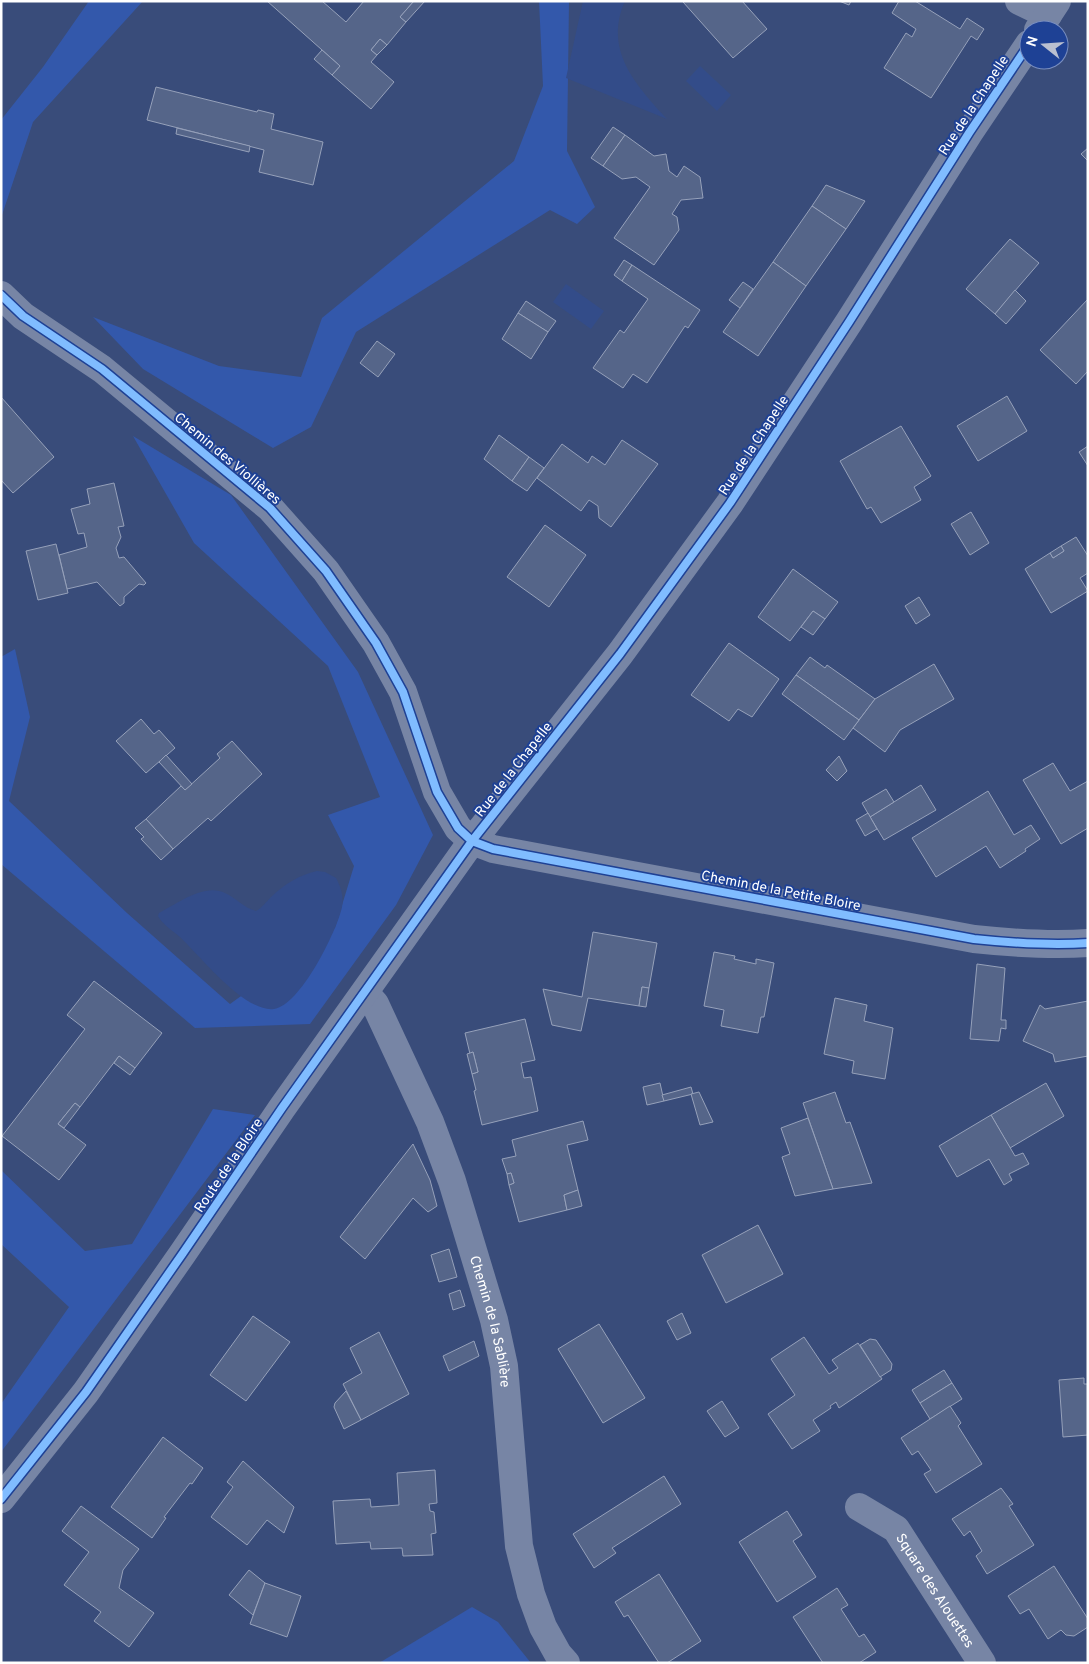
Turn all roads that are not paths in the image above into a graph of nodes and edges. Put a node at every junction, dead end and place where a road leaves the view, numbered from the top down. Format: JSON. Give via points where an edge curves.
{"nodes":[{"id":1,"x":1019,"y":1,"type":"edge"},
{"id":2,"x":1048,"y":16,"type":"edge"},
{"id":3,"x":1019,"y":59,"type":"edge"},
{"id":4,"x":1,"y":295,"type":"edge"},
{"id":5,"x":472,"y":841,"type":"junction"},
{"id":6,"x":1088,"y":943,"type":"edge"},
{"id":7,"x":365,"y":993,"type":"junction"},
{"id":8,"x":1,"y":1499,"type":"edge"},
{"id":9,"x":859,"y":1508,"type":"dead end"},
{"id":10,"x":566,"y":1663,"type":"edge"},
{"id":11,"x":982,"y":1663,"type":"edge"}],
"edges":[{"from":1,"to":2,"type":"street"},
{"from":3,"to":5,"type":"street","name":"Rue de la Chapelle","via":[[730,503],[620,654]]},
{"from":4,"to":5,"type":"street","name":"Chemin des Viollières","via":[[23,316],[102,369],[270,508],[326,571],[376,643],[403,692],[438,792],[458,828]]},
{"from":5,"to":6,"type":"street","name":"Chemin de la Petite Bloire","via":[[493,849],[974,939],[1020,944]]},
{"from":5,"to":7,"type":"street","name":"Route de la Bloire"},
{"from":7,"to":8,"type":"street","name":"Route de la Bloire","via":[[86,1392]]},
{"from":7,"to":10,"type":"street","name":"Chemin de la Sablière","via":[[375,1004],[430,1122],[452,1181],[491,1311],[504,1366],[519,1546],[543,1627]]},
{"from":9,"to":11,"type":"street","name":"Square des Alouettes","via":[[896,1529]]}]}
